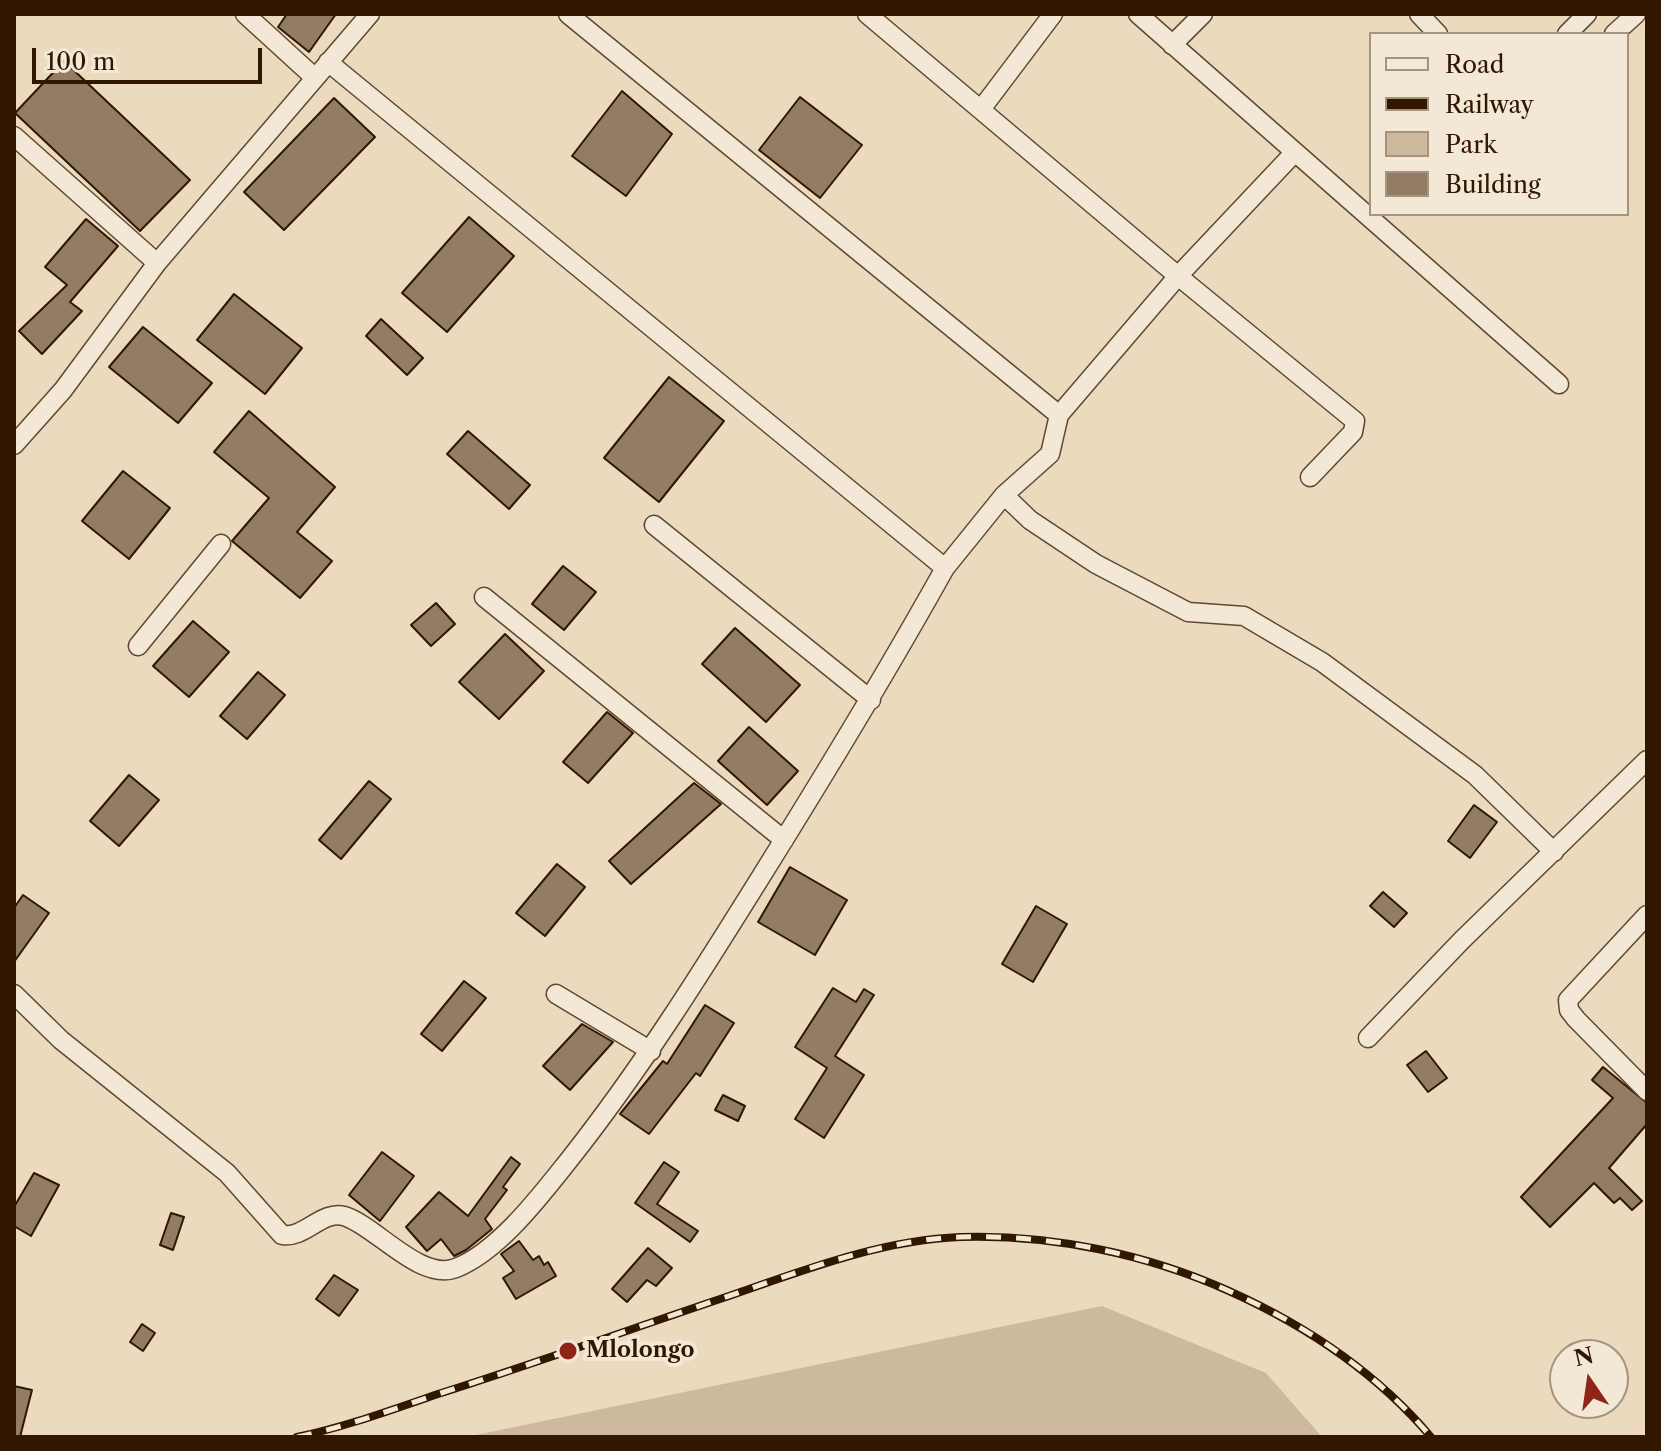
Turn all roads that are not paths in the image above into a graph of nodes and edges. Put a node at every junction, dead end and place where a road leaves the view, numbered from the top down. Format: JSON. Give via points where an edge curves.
{"nodes":[{"id":1,"x":245,"y":14,"type":"edge"},
{"id":2,"x":370,"y":14,"type":"edge"},
{"id":3,"x":568,"y":14,"type":"edge"},
{"id":4,"x":867,"y":14,"type":"edge"},
{"id":5,"x":1053,"y":14,"type":"edge"},
{"id":6,"x":1138,"y":14,"type":"edge"},
{"id":7,"x":1203,"y":14,"type":"edge"},
{"id":8,"x":1419,"y":14,"type":"edge"},
{"id":9,"x":1587,"y":14,"type":"edge"},
{"id":10,"x":1636,"y":14,"type":"edge"},
{"id":11,"x":1436,"y":32,"type":"edge"},
{"id":12,"x":1569,"y":32,"type":"edge"},
{"id":13,"x":1616,"y":32,"type":"edge"},
{"id":14,"x":1172,"y":45,"type":"junction"},
{"id":15,"x":328,"y":62,"type":"junction"},
{"id":16,"x":314,"y":77,"type":"junction"},
{"id":17,"x":982,"y":108,"type":"junction"},
{"id":18,"x":14,"y":136,"type":"edge"},
{"id":19,"x":1295,"y":152,"type":"junction"},
{"id":20,"x":157,"y":263,"type":"junction"},
{"id":21,"x":1178,"y":276,"type":"junction"},
{"id":22,"x":1559,"y":384,"type":"dead end"},
{"id":23,"x":1059,"y":415,"type":"junction"},
{"id":24,"x":14,"y":445,"type":"edge"},
{"id":25,"x":1310,"y":477,"type":"dead end"},
{"id":26,"x":1004,"y":495,"type":"junction"},
{"id":27,"x":654,"y":525,"type":"dead end"},
{"id":28,"x":221,"y":544,"type":"dead end"},
{"id":29,"x":945,"y":568,"type":"junction"},
{"id":30,"x":484,"y":597,"type":"dead end"},
{"id":31,"x":138,"y":646,"type":"dead end"},
{"id":32,"x":871,"y":700,"type":"junction"},
{"id":33,"x":1647,"y":760,"type":"edge"},
{"id":34,"x":784,"y":840,"type":"junction"},
{"id":35,"x":1554,"y":852,"type":"junction"},
{"id":36,"x":1647,"y":915,"type":"edge"},
{"id":37,"x":14,"y":994,"type":"edge"},
{"id":38,"x":556,"y":994,"type":"dead end"},
{"id":39,"x":1368,"y":1038,"type":"dead end"},
{"id":40,"x":651,"y":1051,"type":"junction"},
{"id":41,"x":1647,"y":1091,"type":"edge"}],
"edges":[{"from":1,"to":16,"type":"street"},
{"from":2,"to":15,"type":"street"},
{"from":3,"to":23,"type":"street"},
{"from":4,"to":17,"type":"street"},
{"from":5,"to":17,"type":"street"},
{"from":6,"to":14,"type":"street"},
{"from":7,"to":14,"type":"street"},
{"from":8,"to":11,"type":"street"},
{"from":9,"to":12,"type":"street"},
{"from":10,"to":13,"type":"street"},
{"from":14,"to":19,"type":"street"},
{"from":15,"to":16,"type":"street"},
{"from":15,"to":29,"type":"street"},
{"from":16,"to":20,"type":"street"},
{"from":17,"to":21,"type":"street"},
{"from":18,"to":20,"type":"street"},
{"from":19,"to":21,"type":"street"},
{"from":19,"to":22,"type":"street"},
{"from":20,"to":24,"type":"street","via":[[63,390]]},
{"from":21,"to":23,"type":"street"},
{"from":21,"to":25,"type":"street","via":[[1355,421],[1353,432]]},
{"from":23,"to":26,"type":"street","via":[[1050,454]]},
{"from":26,"to":29,"type":"street"},
{"from":26,"to":35,"type":"street","via":[[1030,520],[1096,564],[1174,606],[1244,616],[1322,662],[1475,775]]},
{"from":27,"to":32,"type":"street"},
{"from":28,"to":31,"type":"street"},
{"from":29,"to":32,"type":"street"},
{"from":30,"to":34,"type":"street"},
{"from":32,"to":34,"type":"street"},
{"from":33,"to":35,"type":"street"},
{"from":34,"to":40,"type":"street"},
{"from":35,"to":39,"type":"street"},
{"from":36,"to":41,"type":"street","via":[[1568,1000],[1576,1019]]},
{"from":37,"to":40,"type":"street","via":[[61,1040],[227,1173],[282,1235],[344,1216],[395,1249],[445,1270],[466,1261],[520,1219]]},
{"from":38,"to":40,"type":"street"}]}
